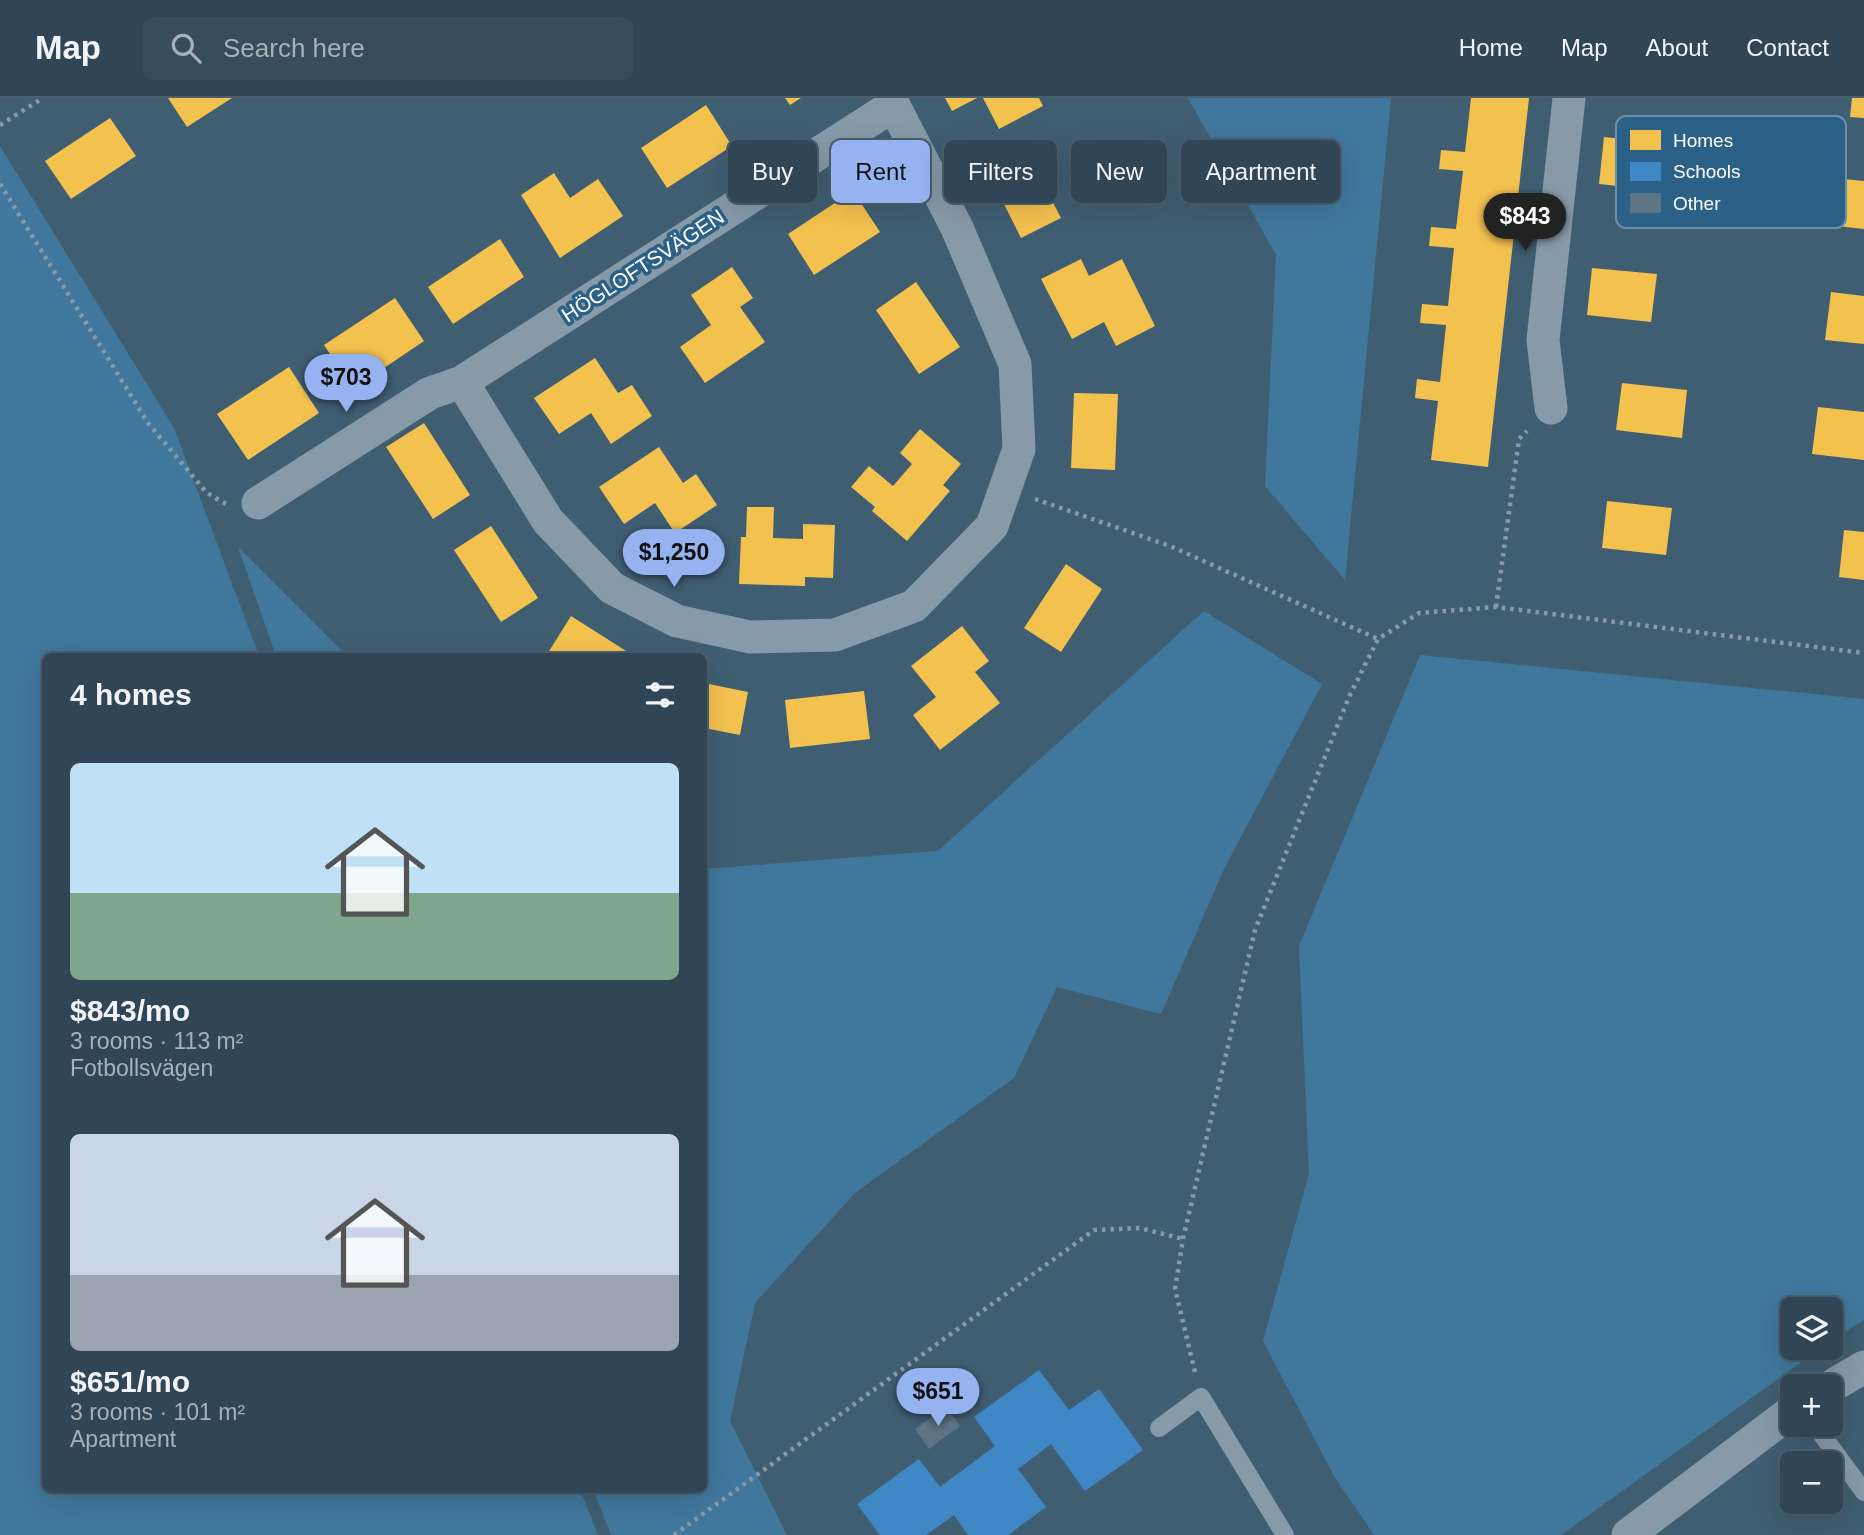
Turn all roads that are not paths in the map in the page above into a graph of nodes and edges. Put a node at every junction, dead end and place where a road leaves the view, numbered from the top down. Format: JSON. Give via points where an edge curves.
{"nodes":[{"id":1,"x":1569,"y":98,"type":"edge"},
{"id":2,"x":892,"y":102,"type":"edge"},
{"id":3,"x":462,"y":382,"type":"junction"},
{"id":4,"x":1551,"y":408,"type":"road end"},
{"id":5,"x":258,"y":503,"type":"road end"},
{"id":6,"x":1864,"y":1367,"type":"edge"},
{"id":7,"x":1843,"y":1379,"type":"edge"},
{"id":8,"x":1780,"y":1421,"type":"edge"},
{"id":9,"x":1159,"y":1428,"type":"dead end"},
{"id":10,"x":1824,"y":1437,"type":"edge"},
{"id":11,"x":1864,"y":1492,"type":"edge"},
{"id":12,"x":1285,"y":1535,"type":"edge"},
{"id":13,"x":1628,"y":1535,"type":"edge"}],
"edges":[{"from":1,"to":4,"type":"street","via":[[1543,340]]},
{"from":2,"to":3,"type":"street","name":"HÖGLOFTSVÄGEN"},
{"from":2,"to":3,"type":"street","name":"HÖGLOFTSVÄGEN","via":[[957,228],[1016,364],[1019,449],[992,526],[914,606],[835,635],[750,637],[677,621],[612,588],[548,521]]},
{"from":3,"to":5,"type":"street","name":"HÖGLOFTSVÄGEN","via":[[430,393]]},
{"from":6,"to":7,"type":"street"},
{"from":8,"to":13,"type":"street"},
{"from":9,"to":12,"type":"lane","via":[[1201,1397]]},
{"from":10,"to":11,"type":"lane"}]}
